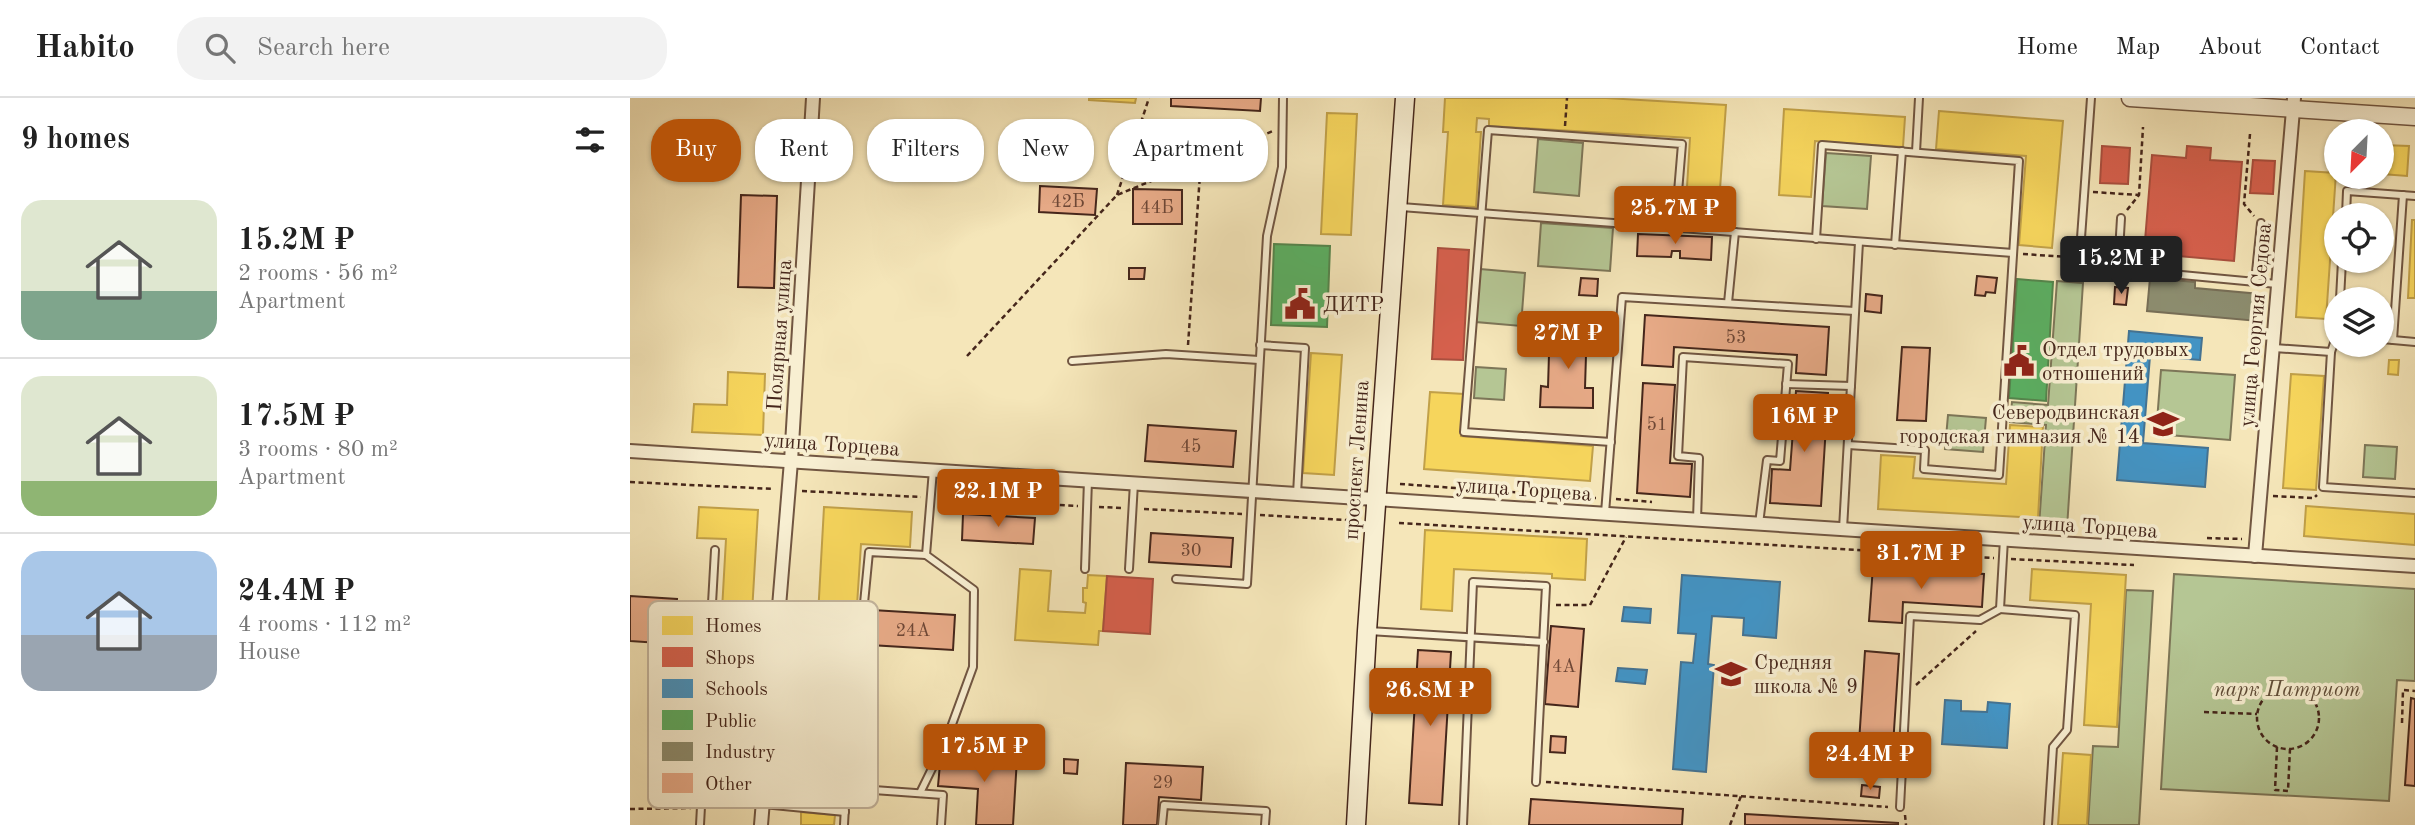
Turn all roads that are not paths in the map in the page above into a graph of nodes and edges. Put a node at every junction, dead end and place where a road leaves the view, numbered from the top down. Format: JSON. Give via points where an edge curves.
{"nodes":[{"id":1,"x":813,"y":98,"type":"edge"},
{"id":2,"x":1283,"y":98,"type":"edge"},
{"id":3,"x":1405,"y":98,"type":"edge"},
{"id":4,"x":1919,"y":98,"type":"edge"},
{"id":5,"x":2091,"y":98,"type":"edge"},
{"id":6,"x":2130,"y":98,"type":"edge"},
{"id":7,"x":2293,"y":104,"type":"edge"},
{"id":8,"x":2415,"y":117,"type":"edge"},
{"id":9,"x":1902,"y":151,"type":"junction"},
{"id":10,"x":1916,"y":152,"type":"junction"},
{"id":11,"x":2403,"y":195,"type":"junction"},
{"id":12,"x":2415,"y":196,"type":"edge"},
{"id":13,"x":2346,"y":203,"type":"edge"},
{"id":14,"x":1396,"y":206,"type":"junction"},
{"id":15,"x":1483,"y":212,"type":"junction"},
{"id":16,"x":2121,"y":218,"type":"road end"},
{"id":17,"x":2261,"y":223,"type":"road end"},
{"id":18,"x":1675,"y":228,"type":"junction"},
{"id":19,"x":1735,"y":232,"type":"junction"},
{"id":20,"x":1816,"y":239,"type":"junction"},
{"id":21,"x":1859,"y":242,"type":"junction"},
{"id":22,"x":1895,"y":245,"type":"junction"},
{"id":23,"x":2013,"y":253,"type":"junction"},
{"id":24,"x":2118,"y":269,"type":"junction"},
{"id":25,"x":2255,"y":282,"type":"junction"},
{"id":26,"x":2278,"y":285,"type":"junction"},
{"id":27,"x":1728,"y":303,"type":"junction"},
{"id":28,"x":1855,"y":311,"type":"junction"},
{"id":29,"x":2394,"y":326,"type":"edge"},
{"id":30,"x":2394,"y":340,"type":"edge"},
{"id":31,"x":2415,"y":342,"type":"edge"},
{"id":32,"x":1260,"y":345,"type":"junction"},
{"id":33,"x":2273,"y":348,"type":"junction"},
{"id":34,"x":2324,"y":352,"type":"edge"},
{"id":35,"x":2331,"y":357,"type":"edge"},
{"id":36,"x":1259,"y":360,"type":"junction"},
{"id":37,"x":1072,"y":361,"type":"dead end"},
{"id":38,"x":1786,"y":384,"type":"junction"},
{"id":39,"x":1851,"y":386,"type":"junction"},
{"id":40,"x":1611,"y":442,"type":"junction"},
{"id":41,"x":1848,"y":445,"type":"junction"},
{"id":42,"x":630,"y":451,"type":"edge"},
{"id":43,"x":791,"y":461,"type":"junction"},
{"id":44,"x":933,"y":470,"type":"junction"},
{"id":45,"x":1088,"y":480,"type":"junction"},
{"id":46,"x":1134,"y":483,"type":"junction"},
{"id":47,"x":1251,"y":491,"type":"junction"},
{"id":48,"x":2415,"y":493,"type":"edge"},
{"id":49,"x":1297,"y":494,"type":"junction"},
{"id":50,"x":1376,"y":499,"type":"junction"},
{"id":51,"x":1605,"y":514,"type":"junction"},
{"id":52,"x":1697,"y":520,"type":"junction"},
{"id":53,"x":1759,"y":524,"type":"junction"},
{"id":54,"x":1843,"y":529,"type":"junction"},
{"id":55,"x":2004,"y":540,"type":"junction"},
{"id":56,"x":715,"y":550,"type":"dead end"},
{"id":57,"x":926,"y":555,"type":"junction"},
{"id":58,"x":2255,"y":556,"type":"junction"},
{"id":59,"x":2415,"y":566,"type":"edge"},
{"id":60,"x":1085,"y":569,"type":"dead end"},
{"id":61,"x":1129,"y":569,"type":"dead end"},
{"id":62,"x":1176,"y":579,"type":"dead end"},
{"id":63,"x":712,"y":601,"type":"edge"},
{"id":64,"x":779,"y":601,"type":"edge"},
{"id":65,"x":864,"y":601,"type":"edge"},
{"id":66,"x":2000,"y":609,"type":"junction"},
{"id":67,"x":1367,"y":631,"type":"junction"},
{"id":68,"x":1471,"y":638,"type":"junction"},
{"id":69,"x":1544,"y":642,"type":"junction"},
{"id":70,"x":1536,"y":782,"type":"road end"},
{"id":71,"x":878,"y":790,"type":"edge"},
{"id":72,"x":920,"y":793,"type":"junction"},
{"id":73,"x":1900,"y":807,"type":"road end"},
{"id":74,"x":804,"y":808,"type":"edge"},
{"id":75,"x":845,"y":808,"type":"edge"},
{"id":76,"x":845,"y":812,"type":"junction"},
{"id":77,"x":844,"y":825,"type":"edge"},
{"id":78,"x":941,"y":825,"type":"edge"},
{"id":79,"x":1162,"y":825,"type":"edge"},
{"id":80,"x":1265,"y":825,"type":"edge"},
{"id":81,"x":1356,"y":825,"type":"edge"},
{"id":82,"x":1463,"y":825,"type":"edge"},
{"id":83,"x":2048,"y":825,"type":"edge"}],
"edges":[{"from":1,"to":43,"type":"street","name":"Полярная улица"},
{"from":2,"to":32,"type":"lane","via":[[1282,167],[1267,236]]},
{"from":3,"to":14,"type":"main road","name":"проспект Ленина"},
{"from":4,"to":10,"type":"lane"},
{"from":5,"to":24,"type":"lane","via":[[2079,266]]},
{"from":6,"to":7,"type":"street"},
{"from":7,"to":8,"type":"street"},
{"from":7,"to":26,"type":"street","name":"улица Георгия Седова"},
{"from":9,"to":10,"type":"lane"},
{"from":9,"to":20,"type":"lane","via":[[1822,145]]},
{"from":9,"to":22,"type":"lane"},
{"from":10,"to":23,"type":"lane","via":[[2019,160]]},
{"from":11,"to":12,"type":"lane"},
{"from":11,"to":13,"type":"lane","via":[[2347,191]]},
{"from":11,"to":29,"type":"lane"},
{"from":14,"to":15,"type":"lane"},
{"from":14,"to":50,"type":"main road","name":"проспект Ленина"},
{"from":15,"to":18,"type":"lane"},
{"from":15,"to":18,"type":"lane","via":[[1489,131],[1682,144]]},
{"from":15,"to":40,"type":"lane","via":[[1464,432]]},
{"from":16,"to":24,"type":"lane"},
{"from":17,"to":25,"type":"lane"},
{"from":18,"to":19,"type":"lane"},
{"from":19,"to":20,"type":"lane"},
{"from":19,"to":27,"type":"lane"},
{"from":20,"to":21,"type":"lane"},
{"from":21,"to":22,"type":"lane"},
{"from":21,"to":28,"type":"lane"},
{"from":22,"to":23,"type":"lane"},
{"from":23,"to":41,"type":"lane","via":[[1999,475],[1924,469],[1925,450]]},
{"from":24,"to":25,"type":"lane"},
{"from":25,"to":26,"type":"lane"},
{"from":26,"to":33,"type":"street","name":"улица Георгия Седова"},
{"from":27,"to":28,"type":"lane"},
{"from":27,"to":40,"type":"lane","via":[[1622,297]]},
{"from":28,"to":39,"type":"lane"},
{"from":30,"to":31,"type":"lane"},
{"from":32,"to":36,"type":"lane"},
{"from":32,"to":49,"type":"lane","via":[[1305,348]]},
{"from":33,"to":34,"type":"lane"},
{"from":33,"to":58,"type":"street","name":"улица Георгия Седова"},
{"from":35,"to":48,"type":"lane","via":[[2323,487]]},
{"from":36,"to":37,"type":"lane","via":[[1166,354]]},
{"from":36,"to":47,"type":"lane"},
{"from":38,"to":39,"type":"lane"},
{"from":38,"to":52,"type":"lane","via":[[1788,364],[1683,357],[1678,456],[1699,458]]},
{"from":38,"to":53,"type":"lane","via":[[1780,461],[1767,460]]},
{"from":39,"to":41,"type":"lane"},
{"from":40,"to":51,"type":"lane"},
{"from":41,"to":54,"type":"lane"},
{"from":42,"to":43,"type":"street","name":"улица Торцева"},
{"from":43,"to":44,"type":"street","name":"улица Торцева"},
{"from":43,"to":64,"type":"street","name":"Полярная улица"},
{"from":44,"to":45,"type":"street","name":"улица Торцева"},
{"from":44,"to":57,"type":"lane"},
{"from":45,"to":46,"type":"street","name":"улица Торцева"},
{"from":45,"to":60,"type":"lane"},
{"from":46,"to":47,"type":"street","name":"улица Торцева"},
{"from":46,"to":61,"type":"lane"},
{"from":47,"to":49,"type":"street","name":"улица Торцева"},
{"from":47,"to":62,"type":"lane","via":[[1247,584]]},
{"from":49,"to":50,"type":"street","name":"улица Торцева"},
{"from":50,"to":51,"type":"street","name":"улица Торцева"},
{"from":50,"to":67,"type":"main road","name":"проспект Ленина"},
{"from":51,"to":52,"type":"street","name":"улица Торцева"},
{"from":52,"to":53,"type":"street","name":"улица Торцева"},
{"from":53,"to":54,"type":"street","name":"улица Торцева"},
{"from":54,"to":55,"type":"street","name":"улица Торцева"},
{"from":55,"to":58,"type":"street","name":"улица Торцева"},
{"from":55,"to":66,"type":"lane"},
{"from":56,"to":63,"type":"lane"},
{"from":57,"to":65,"type":"lane","via":[[869,552]]},
{"from":57,"to":72,"type":"lane","via":[[974,590],[973,667],[947,738]]},
{"from":58,"to":59,"type":"street","name":"улица Торцева"},
{"from":66,"to":73,"type":"lane","via":[[1980,620],[1910,615]]},
{"from":66,"to":83,"type":"lane","via":[[2075,615],[2067,730],[2053,747]]},
{"from":67,"to":68,"type":"lane"},
{"from":67,"to":81,"type":"main road","name":"проспект Ленина"},
{"from":68,"to":69,"type":"lane"},
{"from":68,"to":69,"type":"lane","via":[[1473,582],[1546,586]]},
{"from":68,"to":82,"type":"lane"},
{"from":69,"to":70,"type":"lane"},
{"from":71,"to":72,"type":"lane"},
{"from":72,"to":78,"type":"lane","via":[[943,795]]},
{"from":74,"to":76,"type":"lane"},
{"from":75,"to":76,"type":"lane"},
{"from":76,"to":77,"type":"lane"},
{"from":79,"to":80,"type":"lane","via":[[1164,805],[1266,811]]}]}
